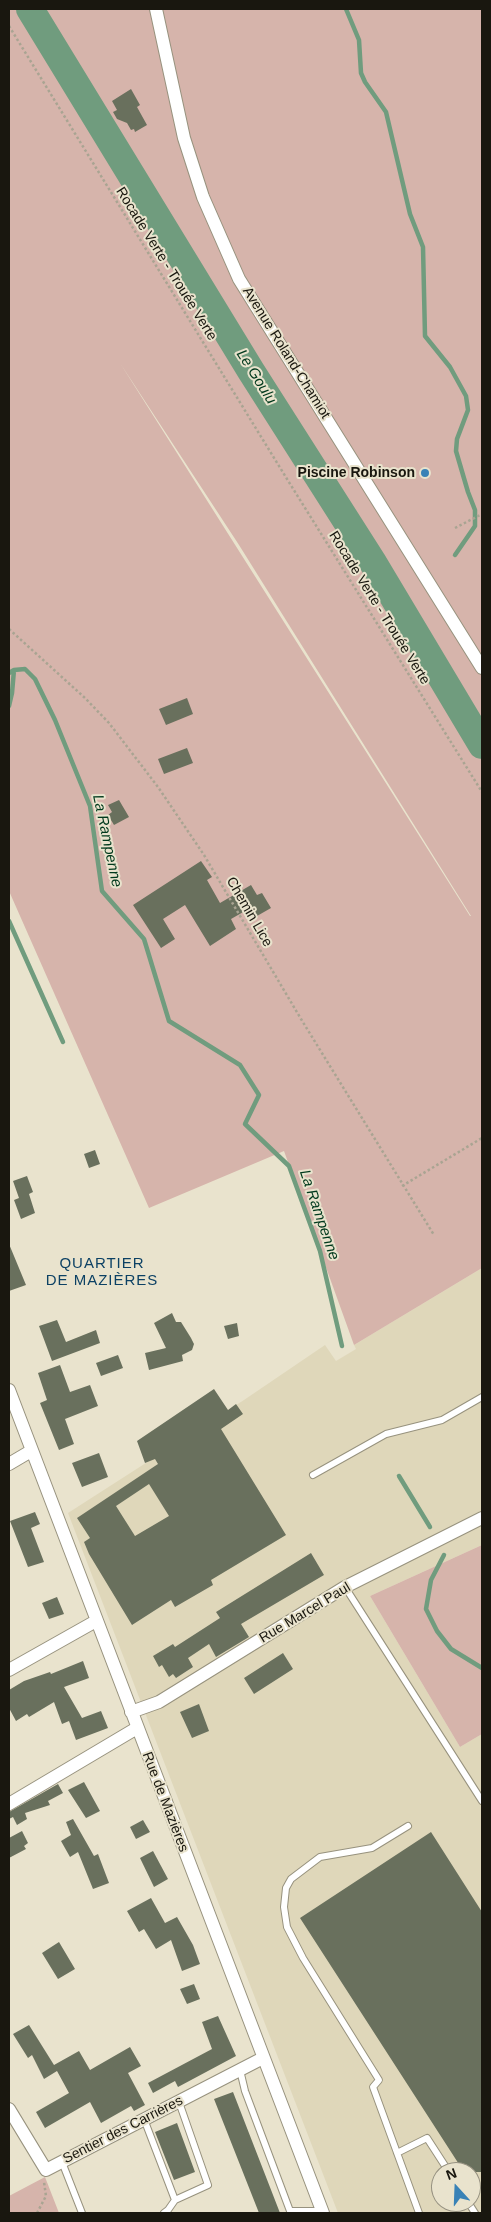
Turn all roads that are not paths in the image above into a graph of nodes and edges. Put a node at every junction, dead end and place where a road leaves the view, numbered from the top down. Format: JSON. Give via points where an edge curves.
{"nodes":[{"id":1,"x":156,"y":9,"type":"edge"},
{"id":2,"x":482,"y":668,"type":"edge"},
{"id":3,"x":9,"y":1390,"type":"edge"},
{"id":4,"x":482,"y":1396,"type":"edge"},
{"id":5,"x":31,"y":1451,"type":"junction"},
{"id":6,"x":9,"y":1464,"type":"edge"},
{"id":7,"x":313,"y":1475,"type":"dead end"},
{"id":8,"x":482,"y":1518,"type":"edge"},
{"id":9,"x":345,"y":1587,"type":"junction"},
{"id":10,"x":96,"y":1621,"type":"junction"},
{"id":11,"x":9,"y":1670,"type":"edge"},
{"id":12,"x":131,"y":1712,"type":"junction"},
{"id":13,"x":137,"y":1728,"type":"junction"},
{"id":14,"x":482,"y":1802,"type":"edge"},
{"id":15,"x":9,"y":1804,"type":"edge"},
{"id":16,"x":408,"y":1826,"type":"dead end"},
{"id":17,"x":263,"y":2058,"type":"junction"},
{"id":18,"x":240,"y":2070,"type":"junction"},
{"id":19,"x":179,"y":2102,"type":"junction"},
{"id":20,"x":9,"y":2109,"type":"edge"},
{"id":21,"x":144,"y":2119,"type":"junction"},
{"id":22,"x":397,"y":2153,"type":"junction"},
{"id":23,"x":62,"y":2162,"type":"junction"},
{"id":24,"x":443,"y":2162,"type":"edge"},
{"id":25,"x":175,"y":2200,"type":"junction"},
{"id":26,"x":322,"y":2212,"type":"edge"},
{"id":27,"x":82,"y":2213,"type":"edge"},
{"id":28,"x":164,"y":2213,"type":"edge"},
{"id":29,"x":419,"y":2213,"type":"edge"}],
"edges":[{"from":1,"to":2,"type":"street","name":"Avenue Roland-Chamiot","via":[[184,138],[203,197],[239,279]]},
{"from":3,"to":5,"type":"street","name":"Rue de Mazières"},
{"from":4,"to":7,"type":"lane","via":[[442,1420],[386,1434]]},
{"from":5,"to":6,"type":"street"},
{"from":5,"to":10,"type":"street","name":"Rue de Mazières"},
{"from":8,"to":9,"type":"street","name":"Rue Marcel Paul"},
{"from":9,"to":12,"type":"street","name":"Rue Marcel Paul","via":[[159,1702]]},
{"from":9,"to":14,"type":"lane"},
{"from":10,"to":11,"type":"street"},
{"from":10,"to":12,"type":"street","name":"Rue de Mazières"},
{"from":12,"to":13,"type":"street","name":"Rue de Mazières"},
{"from":13,"to":15,"type":"street"},
{"from":13,"to":17,"type":"street","name":"Rue de Mazières"},
{"from":16,"to":22,"type":"lane","via":[[372,1848],[320,1857],[291,1879],[286,1888],[284,1907],[287,1927],[303,1958],[379,2080],[373,2087]]},
{"from":17,"to":18,"type":"street","name":"Sentier des Carrières"},
{"from":17,"to":26,"type":"street","name":"Rue de Mazières"},
{"from":18,"to":19,"type":"street","name":"Sentier des Carrières"},
{"from":18,"to":26,"type":"lane","via":[[290,2211]]},
{"from":19,"to":21,"type":"street","name":"Sentier des Carrières"},
{"from":19,"to":25,"type":"lane","via":[[208,2185]]},
{"from":20,"to":23,"type":"street","name":"Sentier des Carrières","via":[[46,2170]]},
{"from":21,"to":23,"type":"street","name":"Sentier des Carrières"},
{"from":21,"to":25,"type":"lane"},
{"from":22,"to":24,"type":"lane","via":[[427,2138]]},
{"from":22,"to":29,"type":"lane"},
{"from":23,"to":27,"type":"lane"},
{"from":25,"to":28,"type":"lane"}]}
